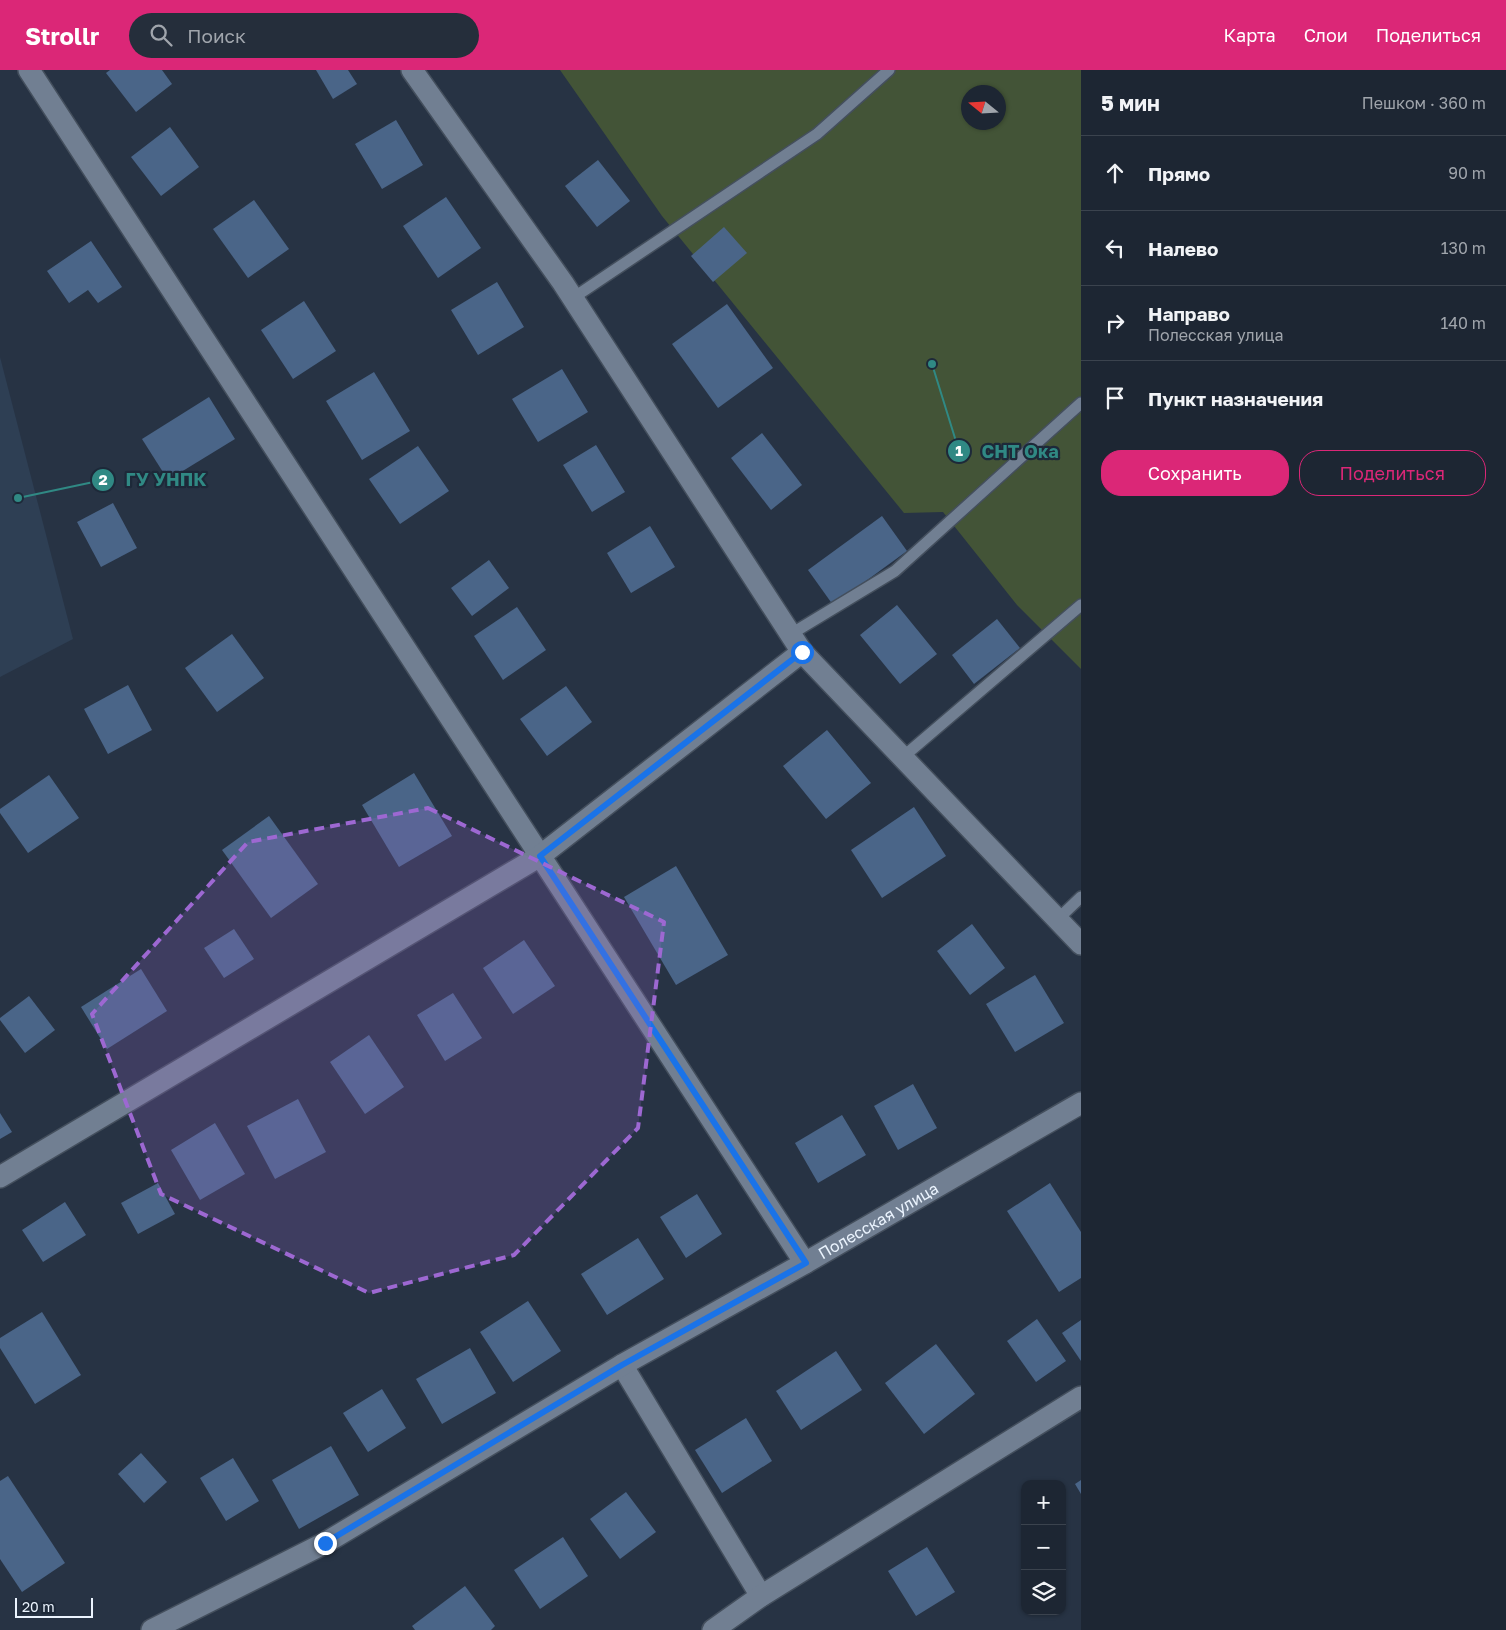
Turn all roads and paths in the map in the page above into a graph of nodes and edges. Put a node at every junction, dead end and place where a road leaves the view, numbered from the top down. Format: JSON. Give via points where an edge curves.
{"nodes":[{"id":1,"x":29,"y":70,"type":"edge"},
{"id":2,"x":412,"y":70,"type":"edge"},
{"id":3,"x":889,"y":70,"type":"edge"},
{"id":4,"x":572,"y":298,"type":"junction"},
{"id":5,"x":1081,"y":403,"type":"edge"},
{"id":6,"x":1081,"y":604,"type":"edge"},
{"id":7,"x":791,"y":634,"type":"junction"},
{"id":8,"x":802,"y":652,"type":"junction"},
{"id":9,"x":903,"y":757,"type":"junction"},
{"id":10,"x":540,"y":856,"type":"junction"},
{"id":11,"x":1081,"y":897,"type":"edge"},
{"id":12,"x":1058,"y":920,"type":"junction"},
{"id":13,"x":1081,"y":944,"type":"edge"},
{"id":14,"x":1081,"y":1103,"type":"edge"},
{"id":15,"x":0,"y":1177,"type":"edge"},
{"id":16,"x":806,"y":1263,"type":"junction"},
{"id":17,"x":622,"y":1365,"type":"junction"},
{"id":18,"x":1081,"y":1397,"type":"edge"},
{"id":19,"x":761,"y":1596,"type":"junction"},
{"id":20,"x":152,"y":1630,"type":"edge"},
{"id":21,"x":713,"y":1630,"type":"edge"}],
"edges":[{"from":1,"to":10,"type":"street"},
{"from":2,"to":4,"type":"street"},
{"from":3,"to":4,"type":"lane","via":[[817,134]]},
{"from":4,"to":7,"type":"street"},
{"from":5,"to":7,"type":"lane","via":[[895,571]]},
{"from":6,"to":9,"type":"lane"},
{"from":7,"to":8,"type":"street"},
{"from":8,"to":9,"type":"street"},
{"from":8,"to":10,"type":"street"},
{"from":9,"to":12,"type":"street"},
{"from":10,"to":15,"type":"street"},
{"from":10,"to":16,"type":"street"},
{"from":11,"to":12,"type":"lane"},
{"from":12,"to":13,"type":"street"},
{"from":14,"to":16,"type":"street","name":"Полесская улица"},
{"from":16,"to":17,"type":"street","name":"Полесская улица"},
{"from":17,"to":19,"type":"street"},
{"from":17,"to":20,"type":"street","name":"Полесская улица","via":[[325,1543]]},
{"from":18,"to":19,"type":"street"},
{"from":19,"to":21,"type":"street"}]}
